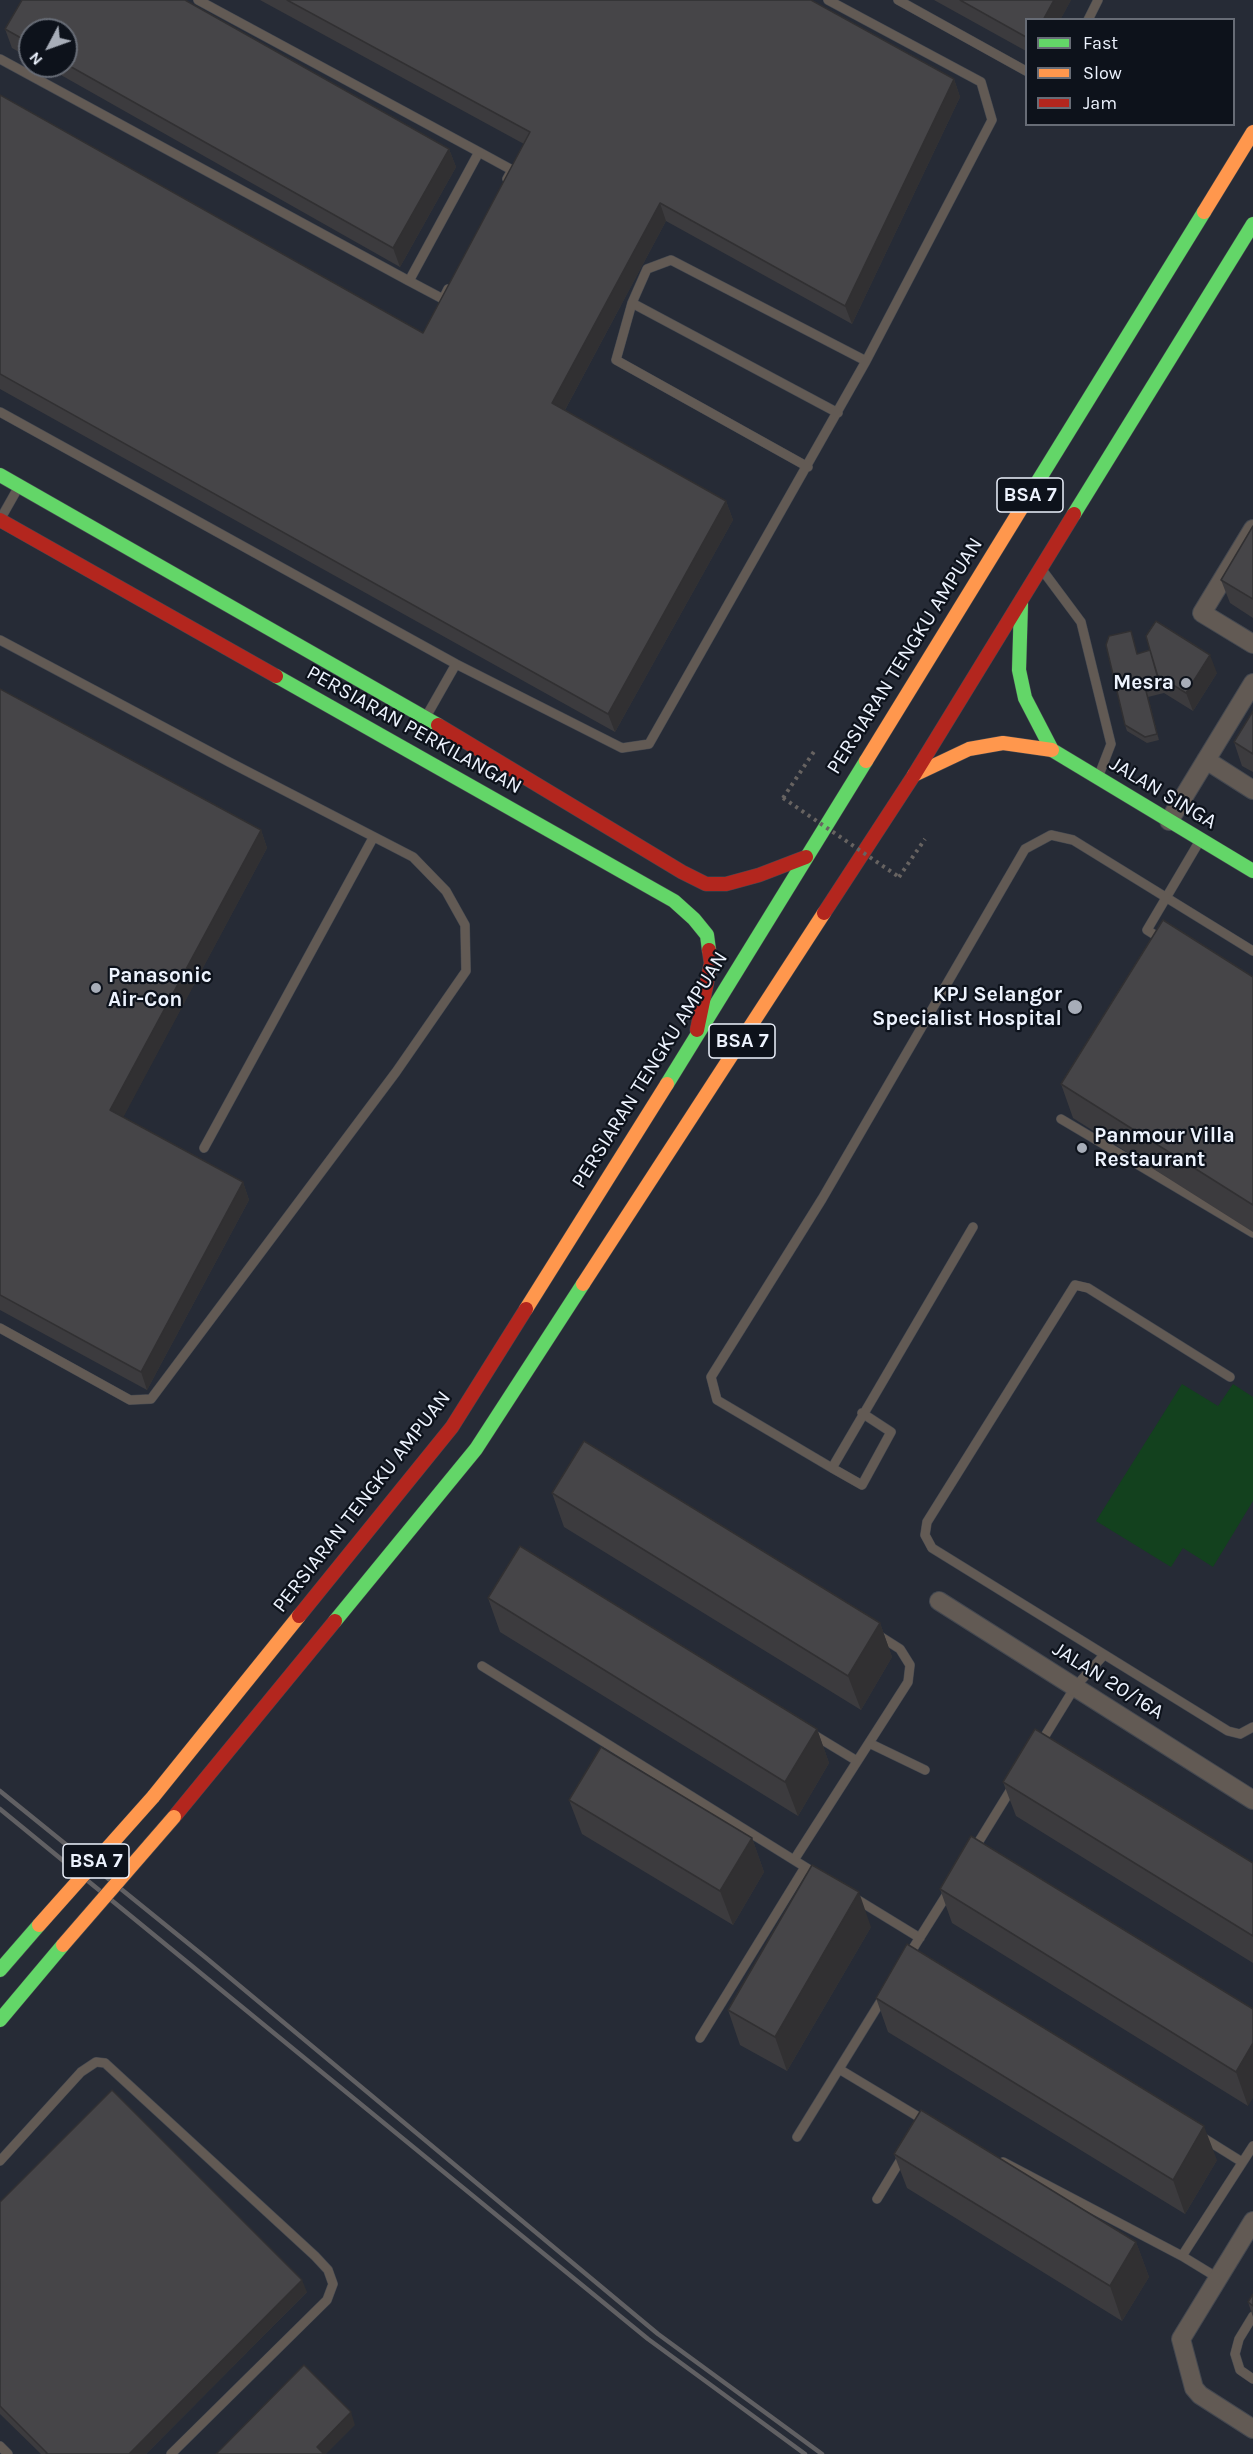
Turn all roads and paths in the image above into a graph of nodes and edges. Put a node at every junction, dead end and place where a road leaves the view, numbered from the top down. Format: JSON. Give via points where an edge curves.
{"nodes":[{"id":1,"x":198,"y":0,"type":"edge"},
{"id":2,"x":828,"y":0,"type":"edge"},
{"id":3,"x":898,"y":0,"type":"edge"},
{"id":4,"x":1098,"y":0,"type":"edge"},
{"id":5,"x":1089,"y":18,"type":"edge"},
{"id":6,"x":0,"y":58,"type":"edge"},
{"id":7,"x":1025,"y":70,"type":"edge"},
{"id":8,"x":1253,"y":132,"type":"edge"},
{"id":9,"x":479,"y":152,"type":"junction"},
{"id":10,"x":501,"y":190,"type":"edge"},
{"id":11,"x":1253,"y":224,"type":"edge"},
{"id":12,"x":454,"y":279,"type":"edge"},
{"id":13,"x":410,"y":281,"type":"junction"},
{"id":14,"x":632,"y":303,"type":"junction"},
{"id":15,"x":866,"y":361,"type":"junction"},
{"id":16,"x":0,"y":412,"type":"edge"},
{"id":17,"x":838,"y":413,"type":"junction"},
{"id":18,"x":808,"y":467,"type":"junction"},
{"id":19,"x":0,"y":475,"type":"edge"},
{"id":20,"x":19,"y":486,"type":"junction"},
{"id":21,"x":0,"y":520,"type":"edge"},
{"id":22,"x":1253,"y":529,"type":"edge"},
{"id":23,"x":1041,"y":569,"type":"junction"},
{"id":24,"x":1022,"y":602,"type":"junction"},
{"id":25,"x":0,"y":640,"type":"edge"},
{"id":26,"x":1253,"y":644,"type":"edge"},
{"id":27,"x":456,"y":664,"type":"junction"},
{"id":28,"x":1253,"y":683,"type":"edge"},
{"id":29,"x":425,"y":717,"type":"junction"},
{"id":30,"x":815,"y":750,"type":"dead end"},
{"id":31,"x":1052,"y":750,"type":"junction"},
{"id":32,"x":1206,"y":760,"type":"junction"},
{"id":33,"x":914,"y":775,"type":"junction"},
{"id":34,"x":1098,"y":777,"type":"junction"},
{"id":35,"x":1253,"y":790,"type":"edge"},
{"id":36,"x":1169,"y":820,"type":"junction"},
{"id":37,"x":373,"y":838,"type":"junction"},
{"id":38,"x":925,"y":840,"type":"dead end"},
{"id":39,"x":1201,"y":840,"type":"junction"},
{"id":40,"x":806,"y":857,"type":"junction"},
{"id":41,"x":1253,"y":871,"type":"edge"},
{"id":42,"x":1165,"y":899,"type":"junction"},
{"id":43,"x":1176,"y":948,"type":"edge"},
{"id":44,"x":1253,"y":951,"type":"edge"},
{"id":45,"x":695,"y":1040,"type":"junction"},
{"id":46,"x":1061,"y":1119,"type":"dead end"},
{"id":47,"x":204,"y":1148,"type":"dead end"},
{"id":48,"x":973,"y":1227,"type":"dead end"},
{"id":49,"x":1253,"y":1233,"type":"edge"},
{"id":50,"x":0,"y":1328,"type":"edge"},
{"id":51,"x":1230,"y":1377,"type":"dead end"},
{"id":52,"x":862,"y":1413,"type":"junction"},
{"id":53,"x":832,"y":1468,"type":"junction"},
{"id":54,"x":939,"y":1601,"type":"dead end"},
{"id":55,"x":870,"y":1630,"type":"edge"},
{"id":56,"x":1104,"y":1655,"type":"junction"},
{"id":57,"x":482,"y":1665,"type":"dead end"},
{"id":58,"x":1075,"y":1688,"type":"junction"},
{"id":59,"x":1253,"y":1727,"type":"edge"},
{"id":60,"x":806,"y":1730,"type":"edge"},
{"id":61,"x":869,"y":1743,"type":"junction"},
{"id":62,"x":1047,"y":1755,"type":"edge"},
{"id":63,"x":858,"y":1761,"type":"junction"},
{"id":64,"x":925,"y":1770,"type":"dead end"},
{"id":65,"x":1019,"y":1777,"type":"edge"},
{"id":66,"x":1253,"y":1800,"type":"edge"},
{"id":67,"x":978,"y":1843,"type":"junction"},
{"id":68,"x":988,"y":1850,"type":"edge"},
{"id":69,"x":794,"y":1860,"type":"junction"},
{"id":70,"x":967,"y":1862,"type":"edge"},
{"id":71,"x":805,"y":1867,"type":"junction"},
{"id":72,"x":824,"y":1879,"type":"edge"},
{"id":73,"x":955,"y":1881,"type":"edge"},
{"id":74,"x":843,"y":1891,"type":"edge"},
{"id":75,"x":920,"y":1938,"type":"junction"},
{"id":76,"x":909,"y":1955,"type":"junction"},
{"id":77,"x":919,"y":1961,"type":"edge"},
{"id":78,"x":903,"y":1964,"type":"edge"},
{"id":79,"x":0,"y":1970,"type":"edge"},
{"id":80,"x":892,"y":1983,"type":"edge"},
{"id":81,"x":0,"y":2020,"type":"edge"},
{"id":82,"x":700,"y":2038,"type":"dead end"},
{"id":83,"x":839,"y":2069,"type":"junction"},
{"id":84,"x":925,"y":2121,"type":"junction"},
{"id":85,"x":936,"y":2127,"type":"edge"},
{"id":86,"x":919,"y":2131,"type":"edge"},
{"id":87,"x":1192,"y":2131,"type":"edge"},
{"id":88,"x":797,"y":2137,"type":"dead end"},
{"id":89,"x":1253,"y":2146,"type":"edge"},
{"id":90,"x":907,"y":2150,"type":"edge"},
{"id":91,"x":989,"y":2154,"type":"edge"},
{"id":92,"x":0,"y":2161,"type":"edge"},
{"id":93,"x":1242,"y":2162,"type":"junction"},
{"id":94,"x":877,"y":2199,"type":"dead end"},
{"id":95,"x":1253,"y":2221,"type":"edge"},
{"id":96,"x":1182,"y":2256,"type":"junction"},
{"id":97,"x":1218,"y":2278,"type":"junction"},
{"id":98,"x":1253,"y":2316,"type":"edge"},
{"id":99,"x":1253,"y":2379,"type":"edge"},
{"id":100,"x":1253,"y":2429,"type":"edge"},
{"id":101,"x":0,"y":2446,"type":"edge"},
{"id":102,"x":8,"y":2454,"type":"edge"},
{"id":103,"x":171,"y":2454,"type":"edge"}],
"edges":[{"from":1,"to":9,"type":"lane"},
{"from":2,"to":15,"type":"lane","via":[[981,82],[992,120]]},
{"from":3,"to":7,"type":"lane"},
{"from":4,"to":5,"type":"lane"},
{"from":6,"to":13,"type":"lane"},
{"from":8,"to":40,"type":"main road","name":"PERSIARAN TENGKU AMPUAN","number":"BSA 7"},
{"from":9,"to":10,"type":"lane","via":[[512,170]]},
{"from":9,"to":13,"type":"lane"},
{"from":11,"to":23,"type":"main road","number":"BSA 7"},
{"from":12,"to":13,"type":"lane","via":[[443,298]]},
{"from":14,"to":15,"type":"lane","via":[[647,269],[671,260]]},
{"from":14,"to":17,"type":"lane"},
{"from":14,"to":18,"type":"lane","via":[[616,360]]},
{"from":15,"to":17,"type":"lane"},
{"from":16,"to":27,"type":"lane"},
{"from":17,"to":18,"type":"lane"},
{"from":18,"to":27,"type":"lane","via":[[649,744],[622,748]]},
{"from":19,"to":20,"type":"main road"},
{"from":20,"to":21,"type":"lane"},
{"from":20,"to":29,"type":"main road"},
{"from":21,"to":45,"type":"main road","name":"PERSIARAN PERKILANGAN","via":[[674,901],[707,935],[711,963]]},
{"from":22,"to":26,"type":"street","via":[[1202,613]]},
{"from":23,"to":24,"type":"main road","number":"BSA 7"},
{"from":23,"to":34,"type":"lane","via":[[1081,622],[1111,744]]},
{"from":24,"to":31,"type":"main road","via":[[1019,670],[1025,698]]},
{"from":24,"to":33,"type":"main road","number":"BSA 7"},
{"from":25,"to":37,"type":"lane"},
{"from":27,"to":29,"type":"lane"},
{"from":28,"to":32,"type":"street"},
{"from":29,"to":40,"type":"main road","via":[[706,884],[726,884]]},
{"from":30,"to":38,"type":"path","bridge":true,"via":[[783,798],[899,877]]},
{"from":31,"to":33,"type":"main road","via":[[1003,743],[969,748]]},
{"from":31,"to":34,"type":"main road","name":"JALAN SINGA"},
{"from":32,"to":35,"type":"street"},
{"from":32,"to":36,"type":"street"},
{"from":33,"to":81,"type":"main road","number":"BSA 7","bridge":true,"via":[[476,1449],[174,1817]]},
{"from":34,"to":36,"type":"main road","name":"JALAN SINGA"},
{"from":36,"to":39,"type":"main road","name":"JALAN SINGA"},
{"from":37,"to":47,"type":"lane"},
{"from":37,"to":50,"type":"lane","via":[[413,857],[446,891],[465,925],[466,971],[396,1072],[168,1378],[151,1399],[130,1400]]},
{"from":39,"to":41,"type":"main road","name":"JALAN SINGA"},
{"from":39,"to":42,"type":"lane"},
{"from":40,"to":45,"type":"main road","name":"PERSIARAN TENGKU AMPUAN","number":"BSA 7"},
{"from":42,"to":43,"type":"lane","via":[[1147,930]]},
{"from":42,"to":44,"type":"lane"},
{"from":42,"to":53,"type":"lane","via":[[1073,840],[1051,835],[1025,849],[822,1199],[711,1377],[717,1401]]},
{"from":45,"to":79,"type":"main road","name":"PERSIARAN TENGKU AMPUAN","number":"BSA 7","bridge":true,"via":[[452,1427],[153,1797]]},
{"from":46,"to":49,"type":"lane"},
{"from":48,"to":52,"type":"lane"},
{"from":51,"to":56,"type":"lane","via":[[1088,1288],[1075,1285],[927,1522],[925,1535],[932,1548]]},
{"from":52,"to":53,"type":"lane"},
{"from":52,"to":53,"type":"lane","via":[[891,1432],[862,1485]]},
{"from":54,"to":58,"type":"street","name":"JALAN 20/16A"},
{"from":55,"to":61,"type":"lane","via":[[900,1649],[910,1665],[908,1682]]},
{"from":56,"to":58,"type":"lane"},
{"from":56,"to":59,"type":"lane","via":[[1228,1731],[1240,1734]]},
{"from":57,"to":69,"type":"lane"},
{"from":58,"to":62,"type":"lane","via":[[1037,1749]]},
{"from":58,"to":66,"type":"street","name":"JALAN 20/16A"},
{"from":60,"to":63,"type":"lane"},
{"from":61,"to":63,"type":"lane"},
{"from":61,"to":64,"type":"lane"},
{"from":63,"to":69,"type":"lane"},
{"from":65,"to":67,"type":"lane"},
{"from":67,"to":68,"type":"lane"},
{"from":67,"to":70,"type":"lane"},
{"from":69,"to":71,"type":"lane"},
{"from":71,"to":72,"type":"lane"},
{"from":71,"to":82,"type":"lane"},
{"from":73,"to":75,"type":"lane"},
{"from":74,"to":75,"type":"lane"},
{"from":75,"to":76,"type":"lane"},
{"from":76,"to":77,"type":"lane"},
{"from":76,"to":78,"type":"lane"},
{"from":80,"to":83,"type":"lane"},
{"from":83,"to":84,"type":"lane"},
{"from":83,"to":88,"type":"lane"},
{"from":84,"to":85,"type":"lane"},
{"from":84,"to":86,"type":"lane"},
{"from":87,"to":93,"type":"lane"},
{"from":89,"to":93,"type":"lane"},
{"from":90,"to":94,"type":"lane"},
{"from":91,"to":96,"type":"lane"},
{"from":92,"to":103,"type":"lane","via":[[81,2072],[96,2062],[105,2063],[328,2270],[333,2284],[327,2300]]},
{"from":93,"to":96,"type":"lane"},
{"from":95,"to":97,"type":"street"},
{"from":96,"to":97,"type":"lane"},
{"from":97,"to":100,"type":"street","via":[[1181,2339],[1194,2388]]},
{"from":98,"to":99,"type":"lane","via":[[1235,2354],[1240,2370]]},
{"from":101,"to":102,"type":"lane"}]}
